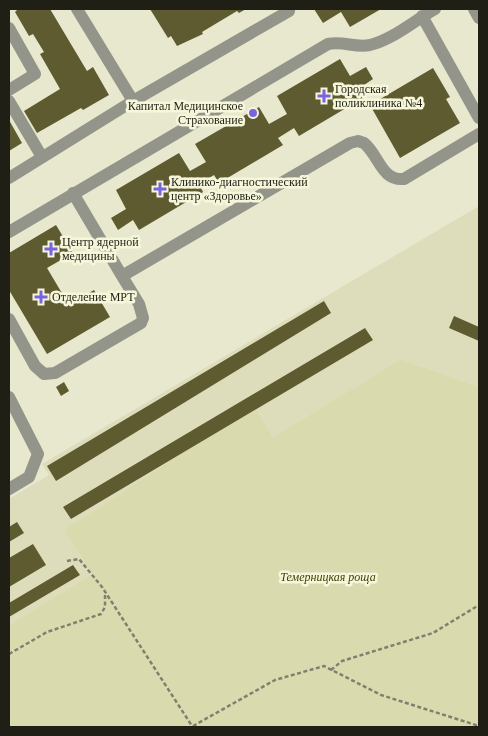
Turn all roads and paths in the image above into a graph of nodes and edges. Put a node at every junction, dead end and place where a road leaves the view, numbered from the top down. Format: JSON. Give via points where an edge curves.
{"nodes":[{"id":1,"x":77,"y":9,"type":"edge"},
{"id":2,"x":288,"y":9,"type":"edge"},
{"id":3,"x":435,"y":9,"type":"edge"},
{"id":4,"x":474,"y":9,"type":"edge"},
{"id":5,"x":422,"y":16,"type":"junction"},
{"id":6,"x":479,"y":18,"type":"edge"},
{"id":7,"x":9,"y":28,"type":"edge"},
{"id":8,"x":9,"y":90,"type":"edge"},
{"id":9,"x":9,"y":101,"type":"edge"},
{"id":10,"x":133,"y":101,"type":"junction"},
{"id":11,"x":479,"y":118,"type":"edge"},
{"id":12,"x":479,"y":134,"type":"edge"},
{"id":13,"x":42,"y":157,"type":"junction"},
{"id":14,"x":9,"y":178,"type":"edge"},
{"id":15,"x":73,"y":193,"type":"junction"},
{"id":16,"x":9,"y":232,"type":"edge"},
{"id":17,"x":122,"y":276,"type":"junction"},
{"id":18,"x":9,"y":319,"type":"edge"},
{"id":19,"x":9,"y":398,"type":"edge"},
{"id":20,"x":11,"y":483,"type":"edge"},
{"id":21,"x":67,"y":560,"type":"dead end"},
{"id":22,"x":105,"y":592,"type":"junction"},
{"id":23,"x":479,"y":604,"type":"edge"},
{"id":24,"x":9,"y":654,"type":"edge"},
{"id":25,"x":330,"y":670,"type":"junction"},
{"id":26,"x":479,"y":726,"type":"edge"},
{"id":27,"x":193,"y":727,"type":"edge"}],
"edges":[{"from":1,"to":10,"type":"street"},
{"from":2,"to":10,"type":"street","via":[[289,12]]},
{"from":3,"to":5,"type":"street"},
{"from":4,"to":6,"type":"street"},
{"from":5,"to":11,"type":"street"},
{"from":5,"to":15,"type":"street","via":[[379,42],[357,46],[342,42],[328,44]]},
{"from":7,"to":8,"type":"street","via":[[36,74]]},
{"from":9,"to":13,"type":"street"},
{"from":10,"to":13,"type":"street"},
{"from":12,"to":17,"type":"street","via":[[404,179],[386,174],[364,143],[350,143]]},
{"from":13,"to":14,"type":"street"},
{"from":15,"to":16,"type":"street"},
{"from":15,"to":17,"type":"street"},
{"from":17,"to":18,"type":"street","via":[[139,304],[144,318],[141,323],[55,373],[44,374],[35,366]]},
{"from":19,"to":20,"type":"street","via":[[38,454],[29,477]]},
{"from":21,"to":22,"type":"path","via":[[79,559]]},
{"from":22,"to":24,"type":"path","via":[[106,607],[101,614],[47,632]]},
{"from":22,"to":27,"type":"path"},
{"from":23,"to":25,"type":"path","via":[[433,633],[342,660]]},
{"from":25,"to":26,"type":"path","via":[[381,695]]},
{"from":25,"to":27,"type":"path","via":[[324,666],[275,680]]}]}
